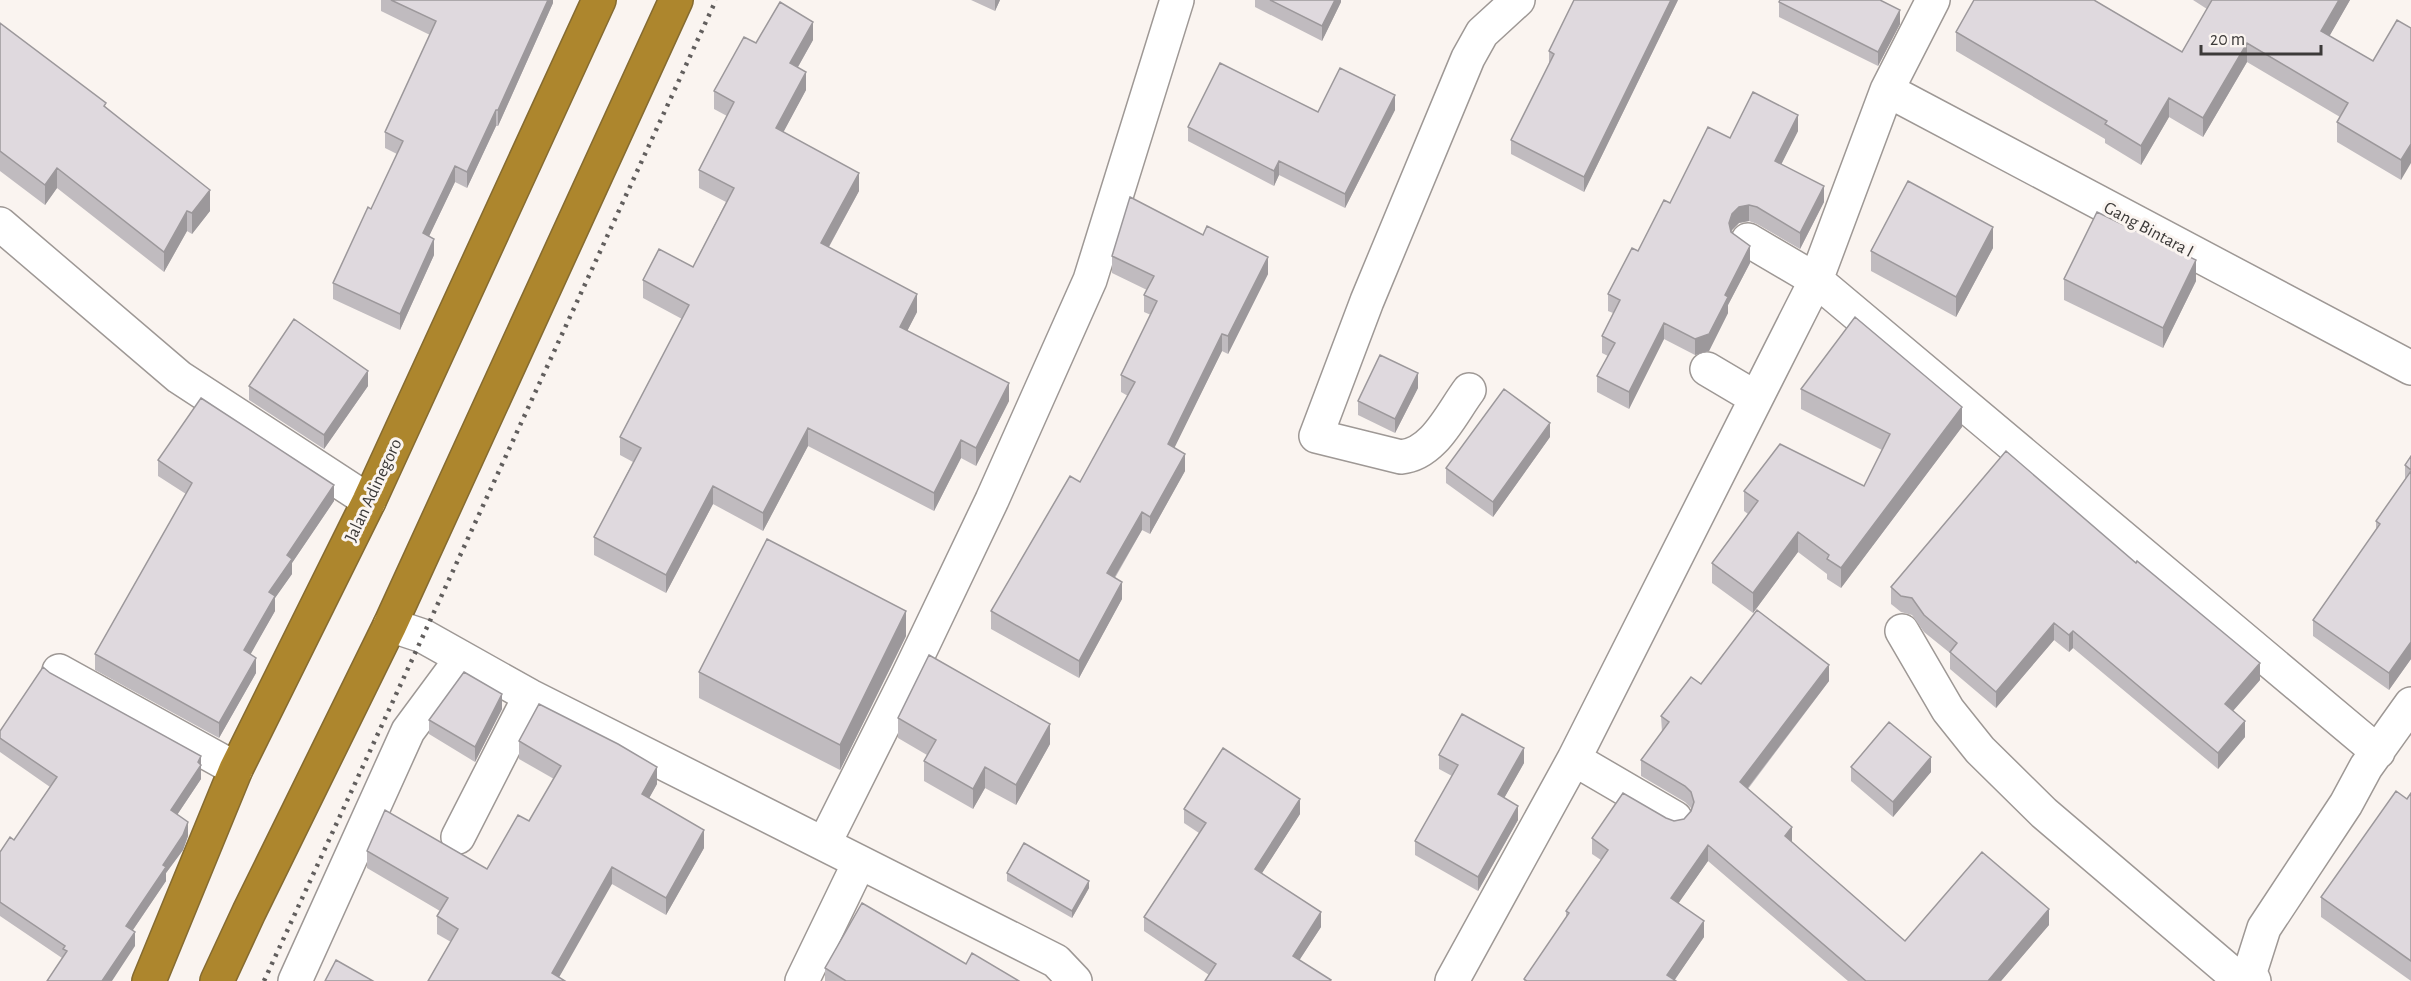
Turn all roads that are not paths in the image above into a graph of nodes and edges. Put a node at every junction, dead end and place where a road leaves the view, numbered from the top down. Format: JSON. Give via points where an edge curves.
{"nodes":[{"id":1,"x":599,"y":0,"type":"edge"},
{"id":2,"x":676,"y":0,"type":"edge"},
{"id":3,"x":1177,"y":0,"type":"edge"},
{"id":4,"x":1518,"y":0,"type":"edge"},
{"id":5,"x":1933,"y":0,"type":"edge"},
{"id":6,"x":1887,"y":90,"type":"junction"},
{"id":7,"x":0,"y":224,"type":"edge"},
{"id":8,"x":1748,"y":240,"type":"dead end"},
{"id":9,"x":1816,"y":280,"type":"junction"},
{"id":10,"x":2411,"y":368,"type":"edge"},
{"id":11,"x":1707,"y":369,"type":"dead end"},
{"id":12,"x":1469,"y":390,"type":"dead end"},
{"id":13,"x":1756,"y":398,"type":"junction"},
{"id":14,"x":369,"y":501,"type":"junction"},
{"id":15,"x":390,"y":625,"type":"junction"},
{"id":16,"x":1902,"y":631,"type":"dead end"},
{"id":17,"x":462,"y":658,"type":"junction"},
{"id":18,"x":59,"y":671,"type":"dead end"},
{"id":19,"x":530,"y":696,"type":"junction"},
{"id":20,"x":2411,"y":704,"type":"edge"},
{"id":21,"x":2378,"y":752,"type":"junction"},
{"id":22,"x":1574,"y":759,"type":"junction"},
{"id":23,"x":236,"y":769,"type":"junction"},
{"id":24,"x":1675,"y":818,"type":"edge"},
{"id":25,"x":458,"y":837,"type":"dead end"},
{"id":26,"x":824,"y":844,"type":"junction"},
{"id":27,"x":859,"y":863,"type":"junction"},
{"id":28,"x":149,"y":981,"type":"edge"},
{"id":29,"x":217,"y":981,"type":"edge"},
{"id":30,"x":294,"y":981,"type":"edge"},
{"id":31,"x":802,"y":981,"type":"edge"},
{"id":32,"x":1075,"y":981,"type":"edge"},
{"id":33,"x":1452,"y":981,"type":"edge"},
{"id":34,"x":2241,"y":981,"type":"edge"},
{"id":35,"x":2254,"y":981,"type":"edge"}],
"edges":[{"from":1,"to":14,"type":"highway","name":"Jalan Adinegoro"},
{"from":2,"to":15,"type":"highway"},
{"from":3,"to":26,"type":"street","via":[[1090,280],[987,510]]},
{"from":4,"to":12,"type":"street","via":[[1482,33],[1468,58],[1367,301],[1316,436],[1401,458],[1413,456],[1432,442]]},
{"from":5,"to":6,"type":"street"},
{"from":6,"to":9,"type":"street"},
{"from":6,"to":10,"type":"street","name":"Gang Bintara I"},
{"from":7,"to":14,"type":"street","via":[[179,377]]},
{"from":8,"to":9,"type":"street"},
{"from":9,"to":13,"type":"street"},
{"from":9,"to":21,"type":"street"},
{"from":11,"to":13,"type":"street"},
{"from":13,"to":22,"type":"street"},
{"from":14,"to":23,"type":"highway","name":"Jalan Adinegoro"},
{"from":15,"to":17,"type":"street","via":[[423,636]]},
{"from":15,"to":29,"type":"highway"},
{"from":16,"to":34,"type":"street","via":[[1948,710],[1980,750],[2044,813]]},
{"from":17,"to":19,"type":"street"},
{"from":17,"to":30,"type":"street","via":[[408,731]]},
{"from":18,"to":23,"type":"street"},
{"from":19,"to":25,"type":"street"},
{"from":19,"to":26,"type":"street"},
{"from":20,"to":21,"type":"street"},
{"from":21,"to":35,"type":"street","via":[[2264,928],[2250,972]]},
{"from":22,"to":24,"type":"street"},
{"from":22,"to":33,"type":"street"},
{"from":23,"to":28,"type":"highway","name":"Jalan Adinegoro"},
{"from":26,"to":27,"type":"street"},
{"from":27,"to":31,"type":"street"},
{"from":27,"to":32,"type":"street","via":[[1056,961]]}]}
